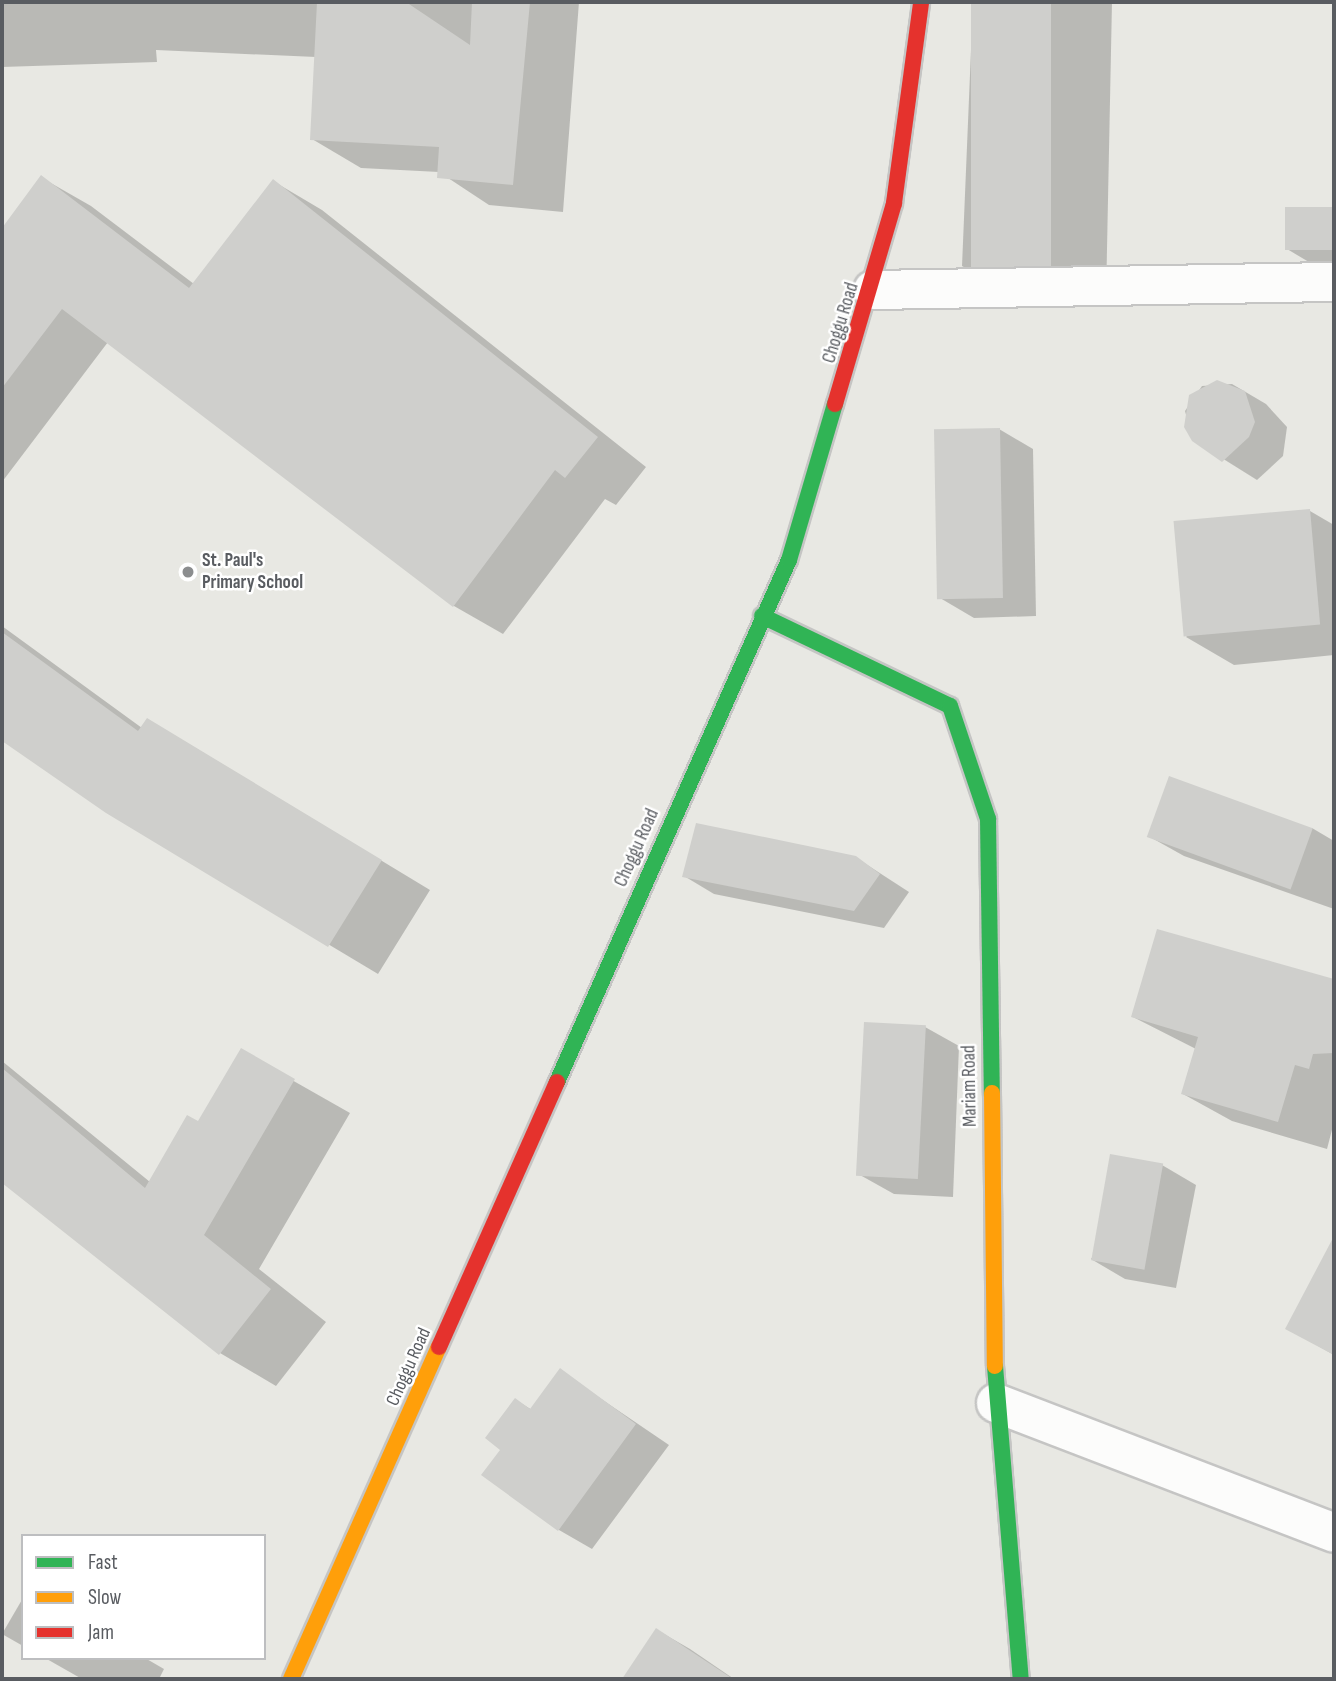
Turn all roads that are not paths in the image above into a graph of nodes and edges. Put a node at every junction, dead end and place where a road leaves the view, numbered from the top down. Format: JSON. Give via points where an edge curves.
{"nodes":[{"id":1,"x":921,"y":2,"type":"edge"},
{"id":2,"x":1334,"y":282,"type":"edge"},
{"id":3,"x":873,"y":290,"type":"junction"},
{"id":4,"x":762,"y":616,"type":"junction"},
{"id":5,"x":996,"y":1404,"type":"junction"},
{"id":6,"x":1334,"y":1533,"type":"edge"},
{"id":7,"x":291,"y":1679,"type":"edge"},
{"id":8,"x":1021,"y":1679,"type":"edge"}],
"edges":[{"from":1,"to":3,"type":"main road","name":"Choggu Road","via":[[894,203]]},
{"from":2,"to":3,"type":"street"},
{"from":3,"to":4,"type":"main road","name":"Choggu Road","via":[[789,560]]},
{"from":4,"to":5,"type":"main road","name":"Mariam Road","via":[[950,706],[988,819]]},
{"from":4,"to":7,"type":"main road","name":"Choggu Road"},
{"from":5,"to":6,"type":"street"},
{"from":5,"to":8,"type":"main road","name":"Mariam Road"}]}
